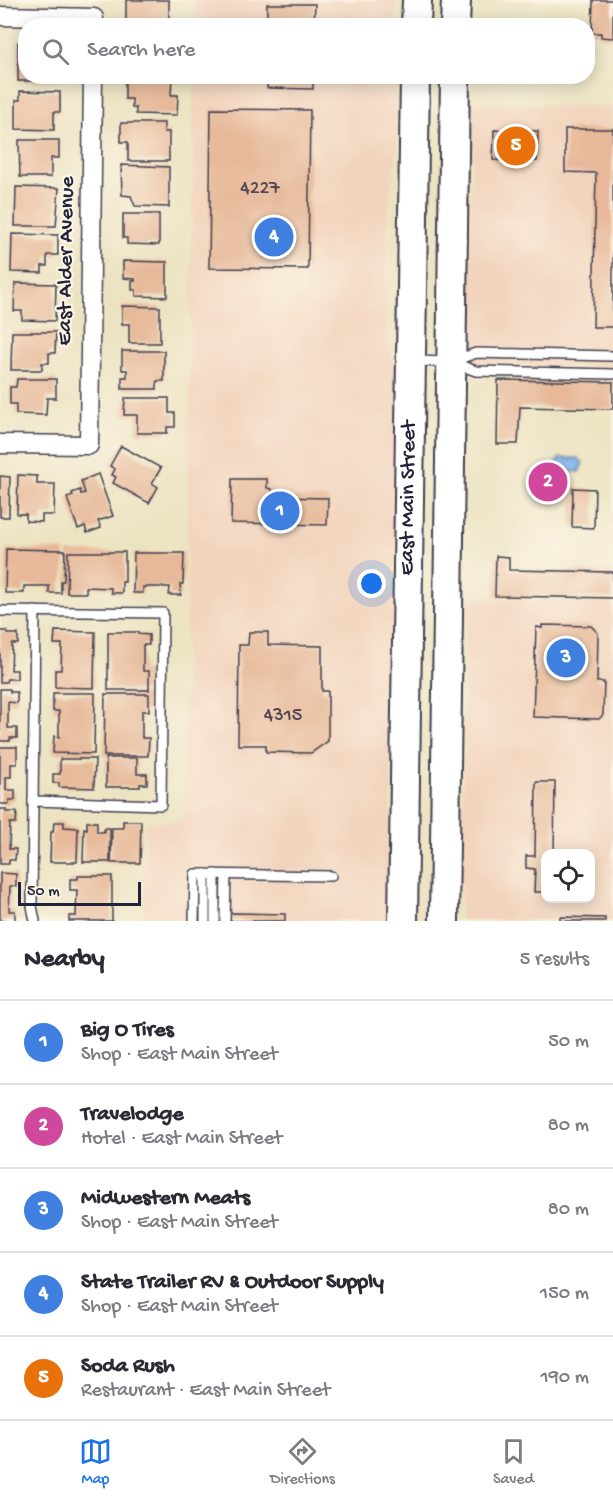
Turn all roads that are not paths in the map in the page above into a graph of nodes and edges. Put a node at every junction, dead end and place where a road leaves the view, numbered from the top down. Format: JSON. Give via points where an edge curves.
{"nodes":[{"id":1,"x":417,"y":0,"type":"edge"},
{"id":2,"x":456,"y":0,"type":"edge"},
{"id":3,"x":94,"y":14,"type":"edge"},
{"id":4,"x":0,"y":16,"type":"edge"},
{"id":5,"x":416,"y":18,"type":"edge"},
{"id":6,"x":455,"y":18,"type":"edge"},
{"id":7,"x":93,"y":84,"type":"edge"},
{"id":8,"x":416,"y":84,"type":"edge"},
{"id":9,"x":455,"y":84,"type":"edge"},
{"id":10,"x":613,"y":356,"type":"edge"},
{"id":11,"x":412,"y":361,"type":"junction"},
{"id":12,"x":451,"y":362,"type":"junction"},
{"id":13,"x":613,"y":374,"type":"edge"},
{"id":14,"x":0,"y":444,"type":"edge"},
{"id":15,"x":0,"y":611,"type":"edge"},
{"id":16,"x":35,"y":611,"type":"junction"},
{"id":17,"x":33,"y":801,"type":"junction"},
{"id":18,"x":210,"y":874,"type":"junction"},
{"id":19,"x":226,"y":875,"type":"junction"},
{"id":20,"x":331,"y":876,"type":"dead end"},
{"id":21,"x":35,"y":921,"type":"edge"},
{"id":22,"x":194,"y":921,"type":"edge"},
{"id":23,"x":205,"y":921,"type":"edge"},
{"id":24,"x":215,"y":921,"type":"edge"},
{"id":25,"x":225,"y":921,"type":"edge"},
{"id":26,"x":403,"y":921,"type":"edge"},
{"id":27,"x":444,"y":921,"type":"edge"}],
"edges":[{"from":1,"to":5,"type":"main road"},
{"from":2,"to":6,"type":"main road"},
{"from":3,"to":4,"type":"street"},
{"from":7,"to":14,"type":"street","name":"East Alder Avenue","via":[[88,445]]},
{"from":8,"to":11,"type":"main road","name":"East Main Street"},
{"from":9,"to":12,"type":"main road","name":"East Main Street"},
{"from":10,"to":12,"type":"lane","via":[[476,354]]},
{"from":11,"to":12,"type":"lane"},
{"from":11,"to":26,"type":"main road","name":"East Main Street"},
{"from":12,"to":13,"type":"lane","via":[[476,371]]},
{"from":12,"to":27,"type":"main road","name":"East Main Street"},
{"from":15,"to":16,"type":"lane"},
{"from":16,"to":17,"type":"lane"},
{"from":16,"to":17,"type":"lane","via":[[163,614],[160,805]]},
{"from":17,"to":21,"type":"lane"},
{"from":18,"to":19,"type":"lane"},
{"from":18,"to":22,"type":"lane","via":[[195,874]]},
{"from":18,"to":23,"type":"lane"},
{"from":18,"to":24,"type":"lane"},
{"from":19,"to":20,"type":"lane"},
{"from":19,"to":25,"type":"lane"}]}
